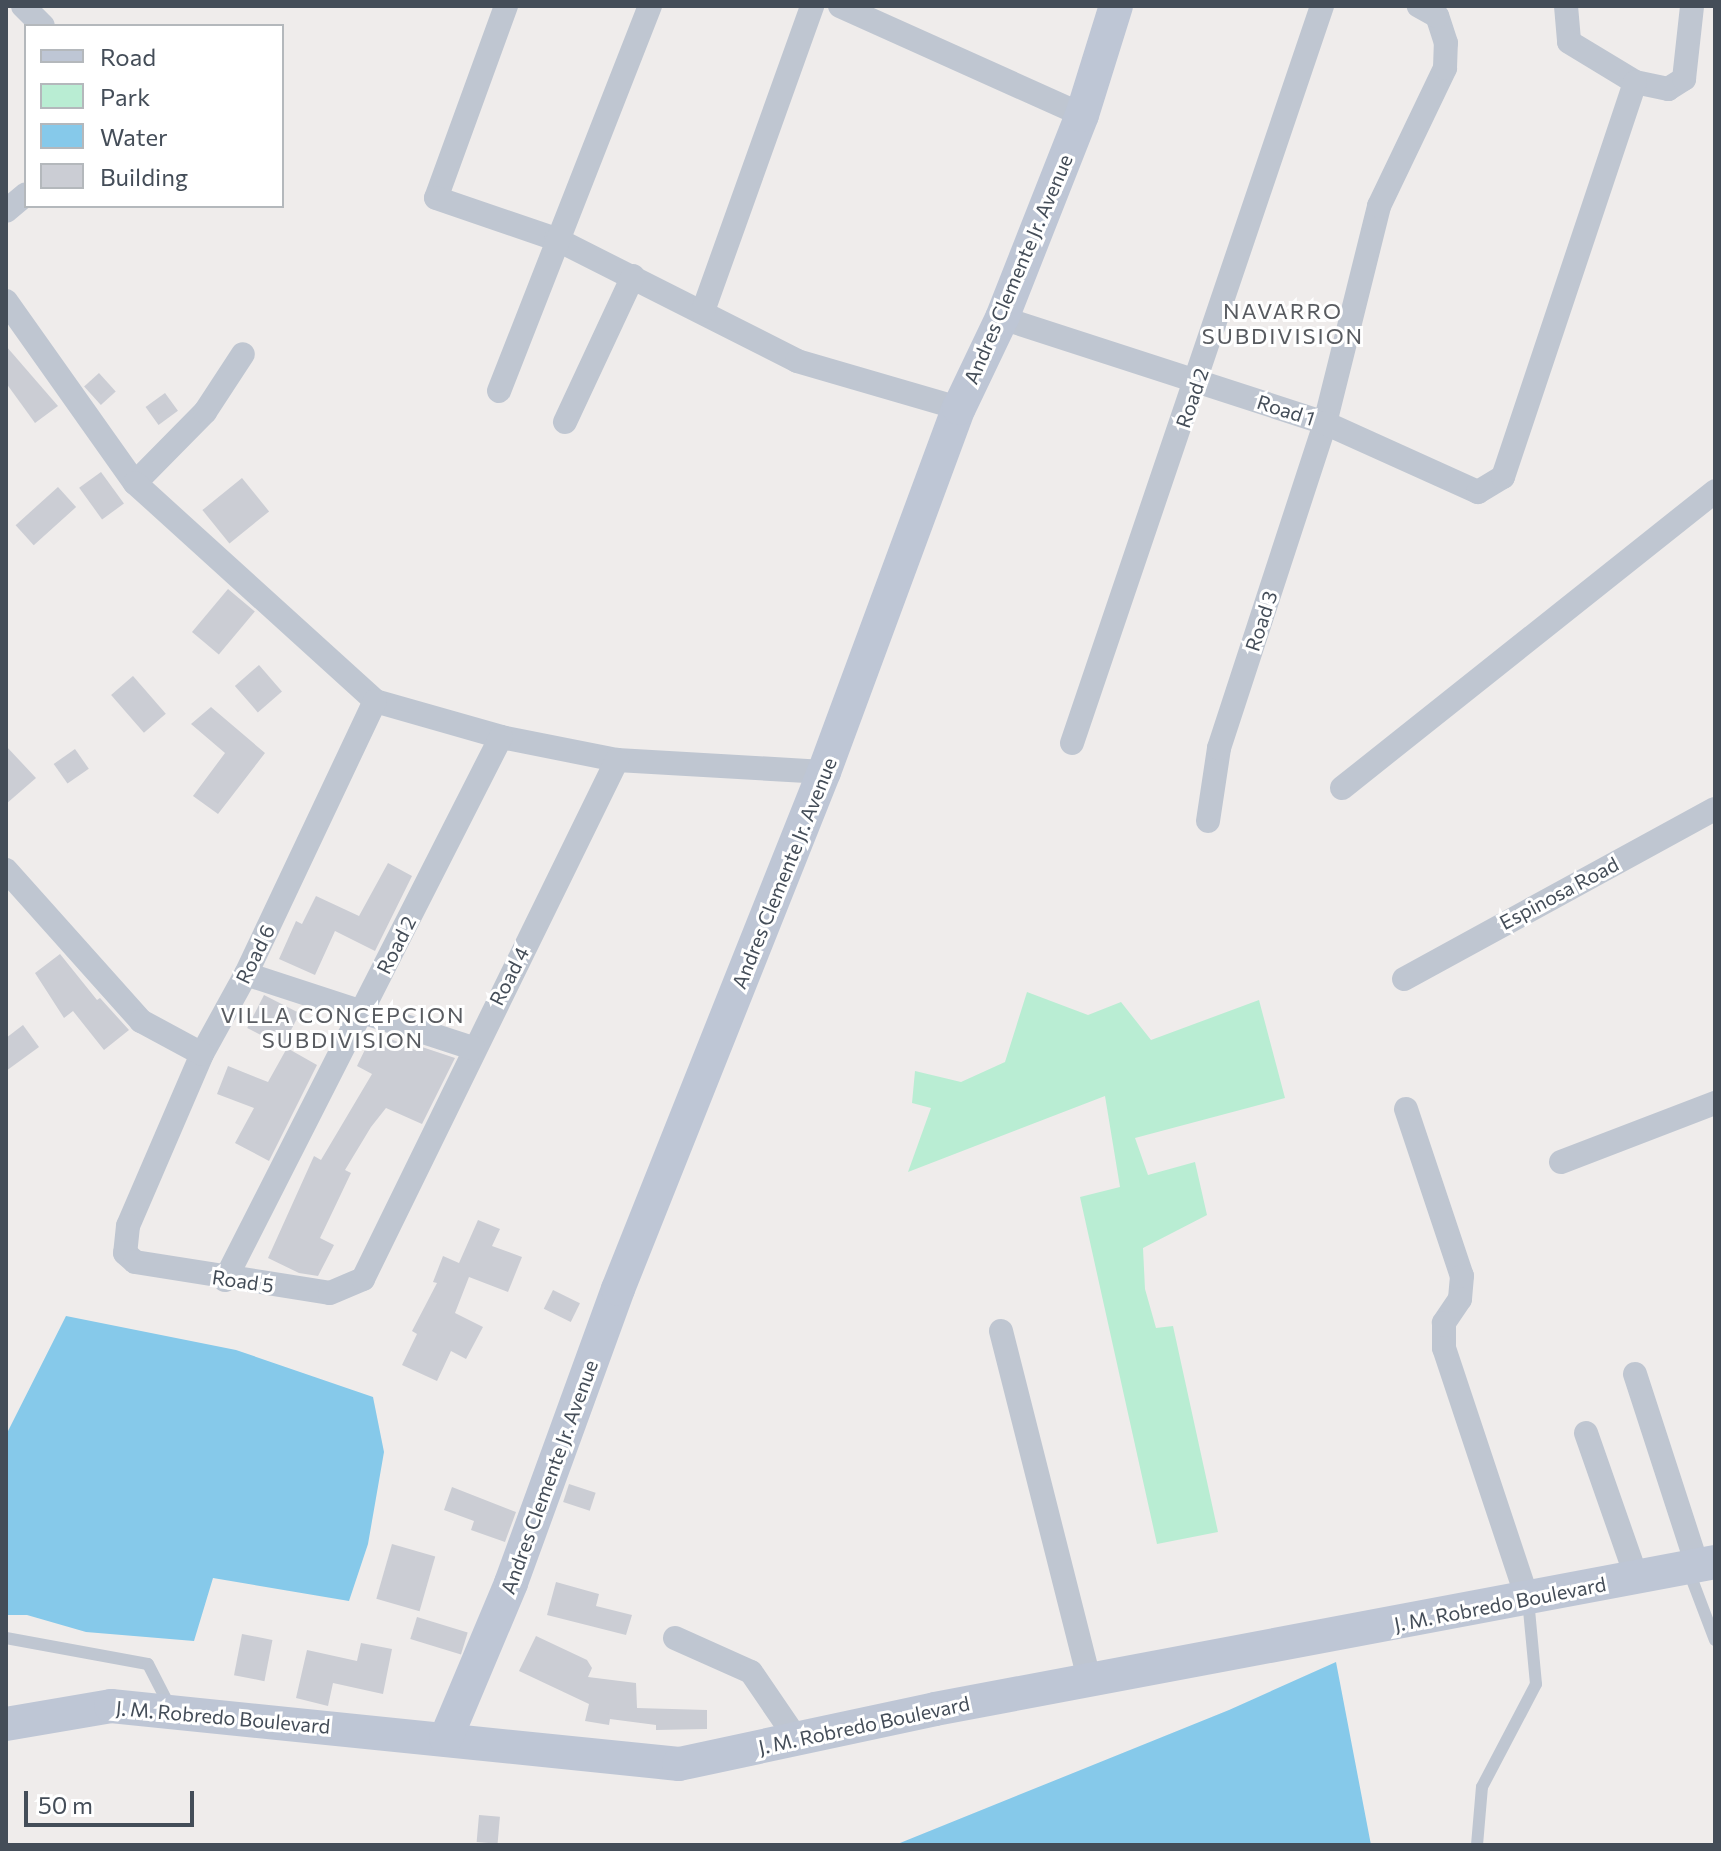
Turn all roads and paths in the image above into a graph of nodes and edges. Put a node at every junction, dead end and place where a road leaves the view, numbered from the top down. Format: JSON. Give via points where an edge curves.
{"nodes":[{"id":1,"x":23,"y":6,"type":"edge"},
{"id":2,"x":506,"y":6,"type":"edge"},
{"id":3,"x":650,"y":6,"type":"edge"},
{"id":4,"x":812,"y":6,"type":"edge"},
{"id":5,"x":840,"y":6,"type":"edge"},
{"id":6,"x":1116,"y":6,"type":"edge"},
{"id":7,"x":1322,"y":6,"type":"edge"},
{"id":8,"x":1419,"y":6,"type":"edge"},
{"id":9,"x":1566,"y":6,"type":"edge"},
{"id":10,"x":1692,"y":6,"type":"edge"},
{"id":11,"x":41,"y":24,"type":"edge"},
{"id":12,"x":1635,"y":82,"type":"junction"},
{"id":13,"x":1082,"y":115,"type":"junction"},
{"id":14,"x":24,"y":196,"type":"edge"},
{"id":15,"x":6,"y":211,"type":"edge"},
{"id":16,"x":556,"y":239,"type":"junction"},
{"id":17,"x":633,"y":276,"type":"junction"},
{"id":18,"x":6,"y":301,"type":"edge"},
{"id":19,"x":703,"y":311,"type":"junction"},
{"id":20,"x":1002,"y":318,"type":"junction"},
{"id":21,"x":243,"y":354,"type":"dead end"},
{"id":22,"x":1198,"y":380,"type":"junction"},
{"id":23,"x":499,"y":391,"type":"dead end"},
{"id":24,"x":959,"y":408,"type":"junction"},
{"id":25,"x":565,"y":422,"type":"dead end"},
{"id":26,"x":1325,"y":423,"type":"junction"},
{"id":27,"x":135,"y":483,"type":"junction"},
{"id":28,"x":1715,"y":491,"type":"edge"},
{"id":29,"x":375,"y":701,"type":"junction"},
{"id":30,"x":501,"y":737,"type":"junction"},
{"id":31,"x":1072,"y":743,"type":"dead end"},
{"id":32,"x":617,"y":760,"type":"junction"},
{"id":33,"x":824,"y":772,"type":"junction"},
{"id":34,"x":1342,"y":788,"type":"dead end"},
{"id":35,"x":1715,"y":809,"type":"edge"},
{"id":36,"x":1208,"y":821,"type":"dead end"},
{"id":37,"x":6,"y":870,"type":"edge"},
{"id":38,"x":246,"y":974,"type":"junction"},
{"id":39,"x":1404,"y":979,"type":"dead end"},
{"id":40,"x":361,"y":1013,"type":"junction"},
{"id":41,"x":473,"y":1048,"type":"junction"},
{"id":42,"x":202,"y":1054,"type":"junction"},
{"id":43,"x":1715,"y":1103,"type":"edge"},
{"id":44,"x":1406,"y":1109,"type":"dead end"},
{"id":45,"x":1561,"y":1162,"type":"dead end"},
{"id":46,"x":125,"y":1253,"type":"joint"},
{"id":47,"x":363,"y":1279,"type":"joint"},
{"id":48,"x":225,"y":1280,"type":"junction"},
{"id":49,"x":1001,"y":1331,"type":"dead end"},
{"id":50,"x":1635,"y":1374,"type":"dead end"},
{"id":51,"x":1586,"y":1433,"type":"dead end"},
{"id":52,"x":1700,"y":1564,"type":"edge"},
{"id":53,"x":1636,"y":1576,"type":"junction"},
{"id":54,"x":1528,"y":1600,"type":"junction"},
{"id":55,"x":6,"y":1638,"type":"edge"},
{"id":56,"x":675,"y":1638,"type":"dead end"},
{"id":57,"x":1715,"y":1640,"type":"edge"},
{"id":58,"x":1089,"y":1680,"type":"junction"},
{"id":59,"x":173,"y":1712,"type":"junction"},
{"id":60,"x":6,"y":1724,"type":"edge"},
{"id":61,"x":446,"y":1738,"type":"junction"},
{"id":62,"x":796,"y":1738,"type":"junction"},
{"id":63,"x":1477,"y":1845,"type":"edge"}],
"edges":[{"from":1,"to":11,"type":"street"},
{"from":2,"to":16,"type":"street","via":[[436,198]]},
{"from":3,"to":16,"type":"street"},
{"from":4,"to":19,"type":"street"},
{"from":5,"to":13,"type":"street"},
{"from":6,"to":13,"type":"main road","name":"Andres Clemente Jr. Avenue"},
{"from":7,"to":22,"type":"street","name":"Road 2"},
{"from":8,"to":26,"type":"street","name":"Road 1","via":[[1437,16],[1446,43],[1445,68],[1379,206]]},
{"from":9,"to":12,"type":"street","via":[[1569,42]]},
{"from":10,"to":12,"type":"street","via":[[1684,79],[1668,89]]},
{"from":12,"to":26,"type":"street","via":[[1503,477],[1478,492]]},
{"from":13,"to":20,"type":"main road","name":"Andres Clemente Jr. Avenue"},
{"from":14,"to":15,"type":"street"},
{"from":16,"to":17,"type":"street"},
{"from":16,"to":23,"type":"street"},
{"from":17,"to":19,"type":"street"},
{"from":17,"to":25,"type":"street"},
{"from":18,"to":27,"type":"street"},
{"from":19,"to":24,"type":"street","via":[[797,361]]},
{"from":20,"to":22,"type":"street","name":"Road 1"},
{"from":20,"to":24,"type":"main road","name":"Andres Clemente Jr. Avenue"},
{"from":21,"to":27,"type":"street","via":[[205,412]]},
{"from":22,"to":26,"type":"street","name":"Road 1"},
{"from":22,"to":31,"type":"street","name":"Road 2"},
{"from":24,"to":33,"type":"main road","name":"Andres Clemente Jr. Avenue"},
{"from":26,"to":36,"type":"street","name":"Road 3","via":[[1219,748]]},
{"from":27,"to":29,"type":"street"},
{"from":28,"to":34,"type":"street"},
{"from":29,"to":30,"type":"street"},
{"from":29,"to":38,"type":"street","name":"Road 6"},
{"from":30,"to":32,"type":"street"},
{"from":30,"to":40,"type":"street","name":"Road 2"},
{"from":32,"to":33,"type":"street"},
{"from":32,"to":41,"type":"street","name":"Road 4"},
{"from":33,"to":61,"type":"main road","name":"Andres Clemente Jr. Avenue","via":[[618,1289],[511,1583]]},
{"from":35,"to":39,"type":"street","name":"Espinosa Road"},
{"from":37,"to":42,"type":"street","via":[[141,1021]]},
{"from":38,"to":40,"type":"street"},
{"from":38,"to":42,"type":"street","name":"Road 6"},
{"from":40,"to":41,"type":"street"},
{"from":40,"to":48,"type":"street","name":"Road 2"},
{"from":41,"to":47,"type":"street","name":"Road 4"},
{"from":42,"to":46,"type":"street","name":"Road 6","via":[[128,1226]]},
{"from":43,"to":45,"type":"street"},
{"from":44,"to":54,"type":"street","via":[[1462,1276],[1460,1299],[1444,1323],[1444,1348]]},
{"from":46,"to":48,"type":"street","name":"Road 5","via":[[135,1262]]},
{"from":47,"to":48,"type":"street","name":"Road 5","via":[[330,1293]]},
{"from":49,"to":58,"type":"street"},
{"from":50,"to":52,"type":"street"},
{"from":51,"to":53,"type":"street"},
{"from":52,"to":53,"type":"main road","name":"J. M. Robredo Boulevard"},
{"from":52,"to":57,"type":"lane"},
{"from":53,"to":54,"type":"main road","name":"J. M. Robredo Boulevard"},
{"from":54,"to":58,"type":"main road","name":"J. M. Robredo Boulevard"},
{"from":54,"to":63,"type":"lane","via":[[1536,1684],[1482,1787]]},
{"from":55,"to":59,"type":"lane","via":[[148,1664]]},
{"from":56,"to":62,"type":"street","via":[[751,1672]]},
{"from":58,"to":62,"type":"main road","name":"J. M. Robredo Boulevard"},
{"from":59,"to":60,"type":"main road","name":"J. M. Robredo Boulevard","via":[[111,1706]]},
{"from":59,"to":61,"type":"main road","name":"J. M. Robredo Boulevard"},
{"from":61,"to":62,"type":"main road","name":"J. M. Robredo Boulevard","via":[[679,1764]]}]}
